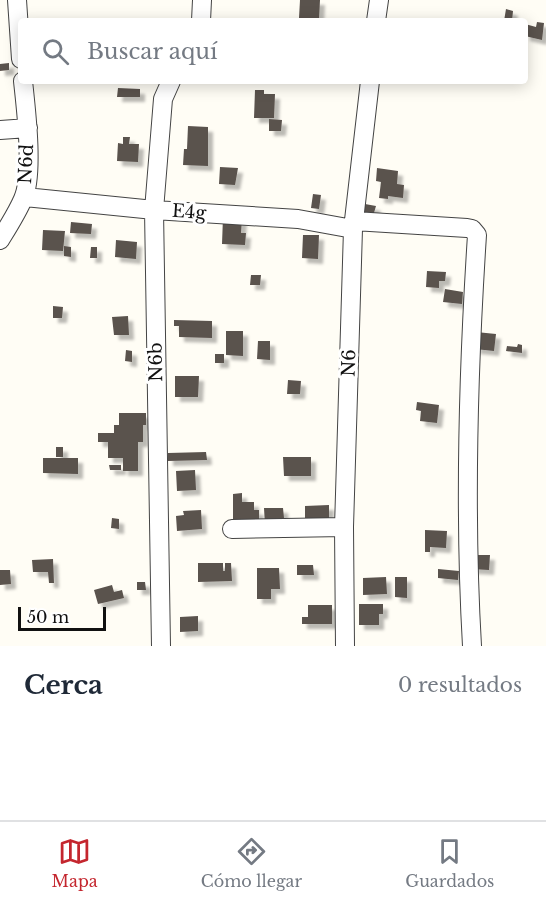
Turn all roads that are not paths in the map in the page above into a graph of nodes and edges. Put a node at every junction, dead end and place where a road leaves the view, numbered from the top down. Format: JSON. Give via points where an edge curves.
{"nodes":[{"id":1,"x":17,"y":0,"type":"edge"},
{"id":2,"x":202,"y":0,"type":"edge"},
{"id":3,"x":379,"y":0,"type":"edge"},
{"id":4,"x":18,"y":18,"type":"edge"},
{"id":5,"x":201,"y":18,"type":"edge"},
{"id":6,"x":376,"y":18,"type":"edge"},
{"id":7,"x":23,"y":84,"type":"edge"},
{"id":8,"x":170,"y":84,"type":"edge"},
{"id":9,"x":370,"y":84,"type":"edge"},
{"id":10,"x":28,"y":128,"type":"junction"},
{"id":11,"x":0,"y":130,"type":"edge"},
{"id":12,"x":25,"y":197,"type":"junction"},
{"id":13,"x":154,"y":210,"type":"junction"},
{"id":14,"x":354,"y":225,"type":"junction"},
{"id":15,"x":0,"y":240,"type":"edge"},
{"id":16,"x":344,"y":528,"type":"junction"},
{"id":17,"x":232,"y":529,"type":"dead end"},
{"id":18,"x":161,"y":646,"type":"edge"},
{"id":19,"x":345,"y":646,"type":"edge"},
{"id":20,"x":472,"y":646,"type":"edge"}],
"edges":[{"from":1,"to":4,"type":"street"},
{"from":2,"to":5,"type":"street"},
{"from":3,"to":6,"type":"street"},
{"from":7,"to":10,"type":"street","name":"N6d"},
{"from":8,"to":13,"type":"street","name":"N6b","via":[[163,99]]},
{"from":9,"to":14,"type":"street","name":"N6"},
{"from":10,"to":11,"type":"street"},
{"from":10,"to":12,"type":"street","name":"N6d"},
{"from":12,"to":13,"type":"street","name":"E4g"},
{"from":12,"to":15,"type":"street","name":"N6d"},
{"from":13,"to":14,"type":"street","name":"E4g"},
{"from":13,"to":18,"type":"street","name":"N6b"},
{"from":14,"to":16,"type":"street","name":"N6"},
{"from":14,"to":20,"type":"street","name":"E4g","via":[[467,228],[477,236],[469,357],[467,482]]},
{"from":16,"to":17,"type":"street"},
{"from":16,"to":19,"type":"street","name":"N6"}]}
